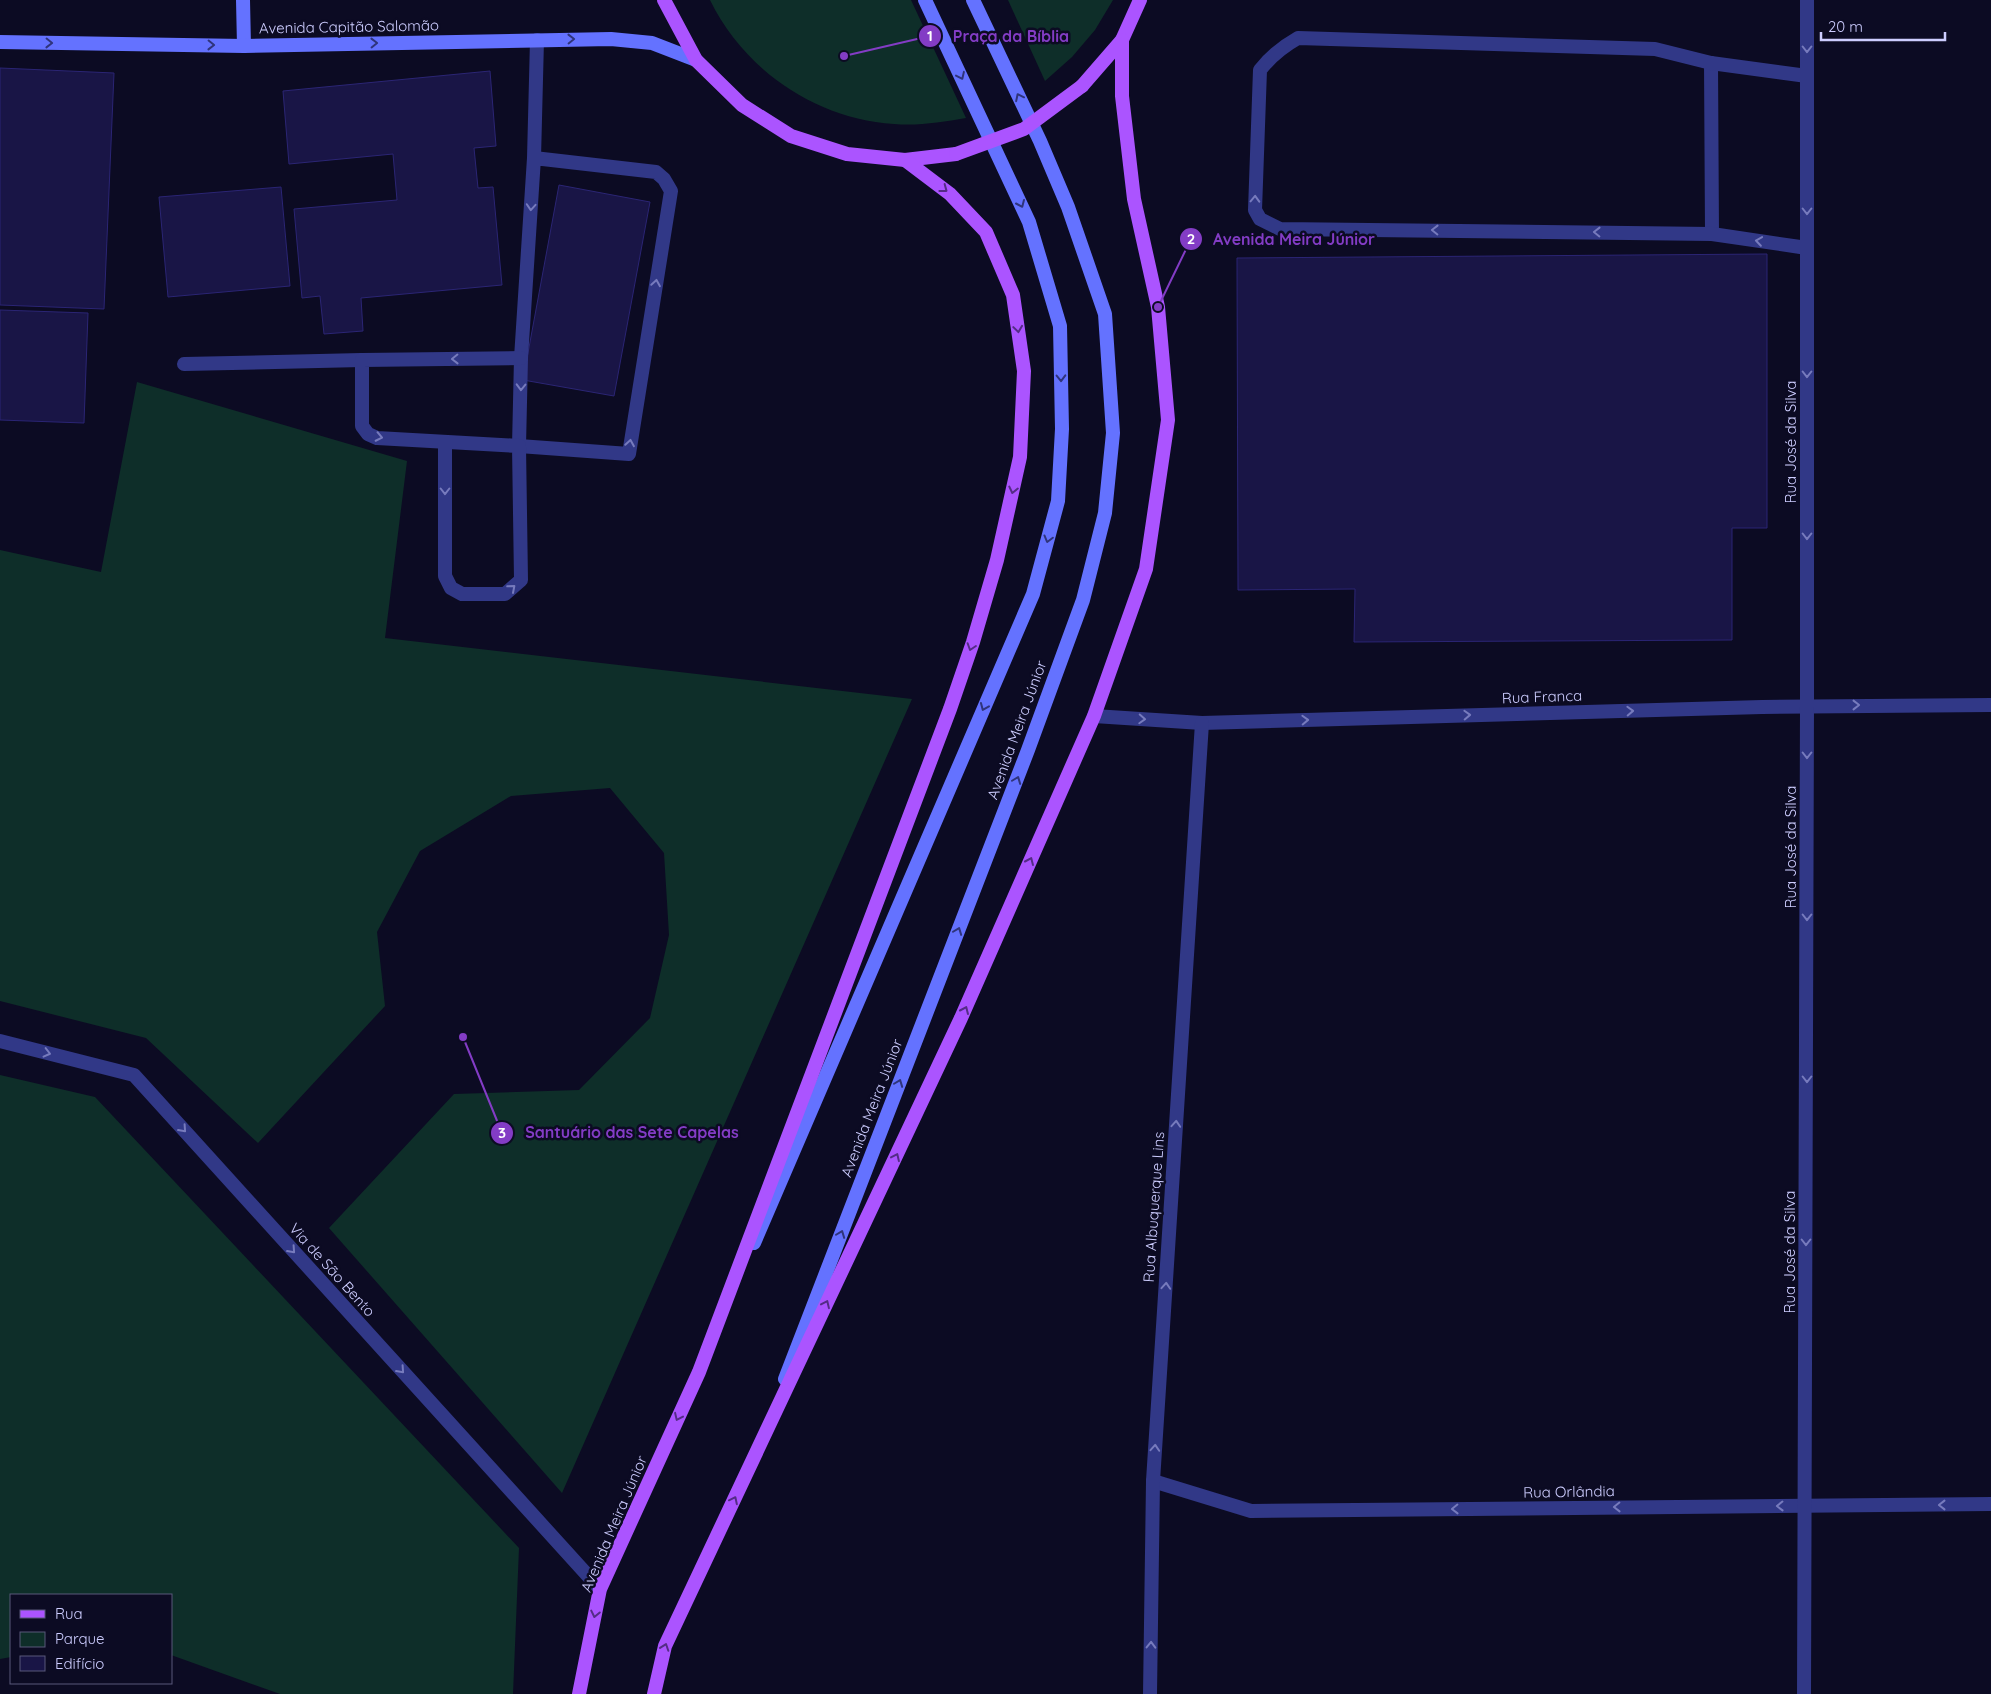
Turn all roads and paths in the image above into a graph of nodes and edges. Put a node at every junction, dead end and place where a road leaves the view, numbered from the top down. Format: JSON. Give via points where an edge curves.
{"nodes":[{"id":1,"x":243,"y":0,"type":"edge"},
{"id":2,"x":664,"y":0,"type":"edge"},
{"id":3,"x":925,"y":0,"type":"edge"},
{"id":4,"x":973,"y":0,"type":"edge"},
{"id":5,"x":1150,"y":0,"type":"edge"},
{"id":6,"x":1807,"y":0,"type":"edge"},
{"id":7,"x":1138,"y":4,"type":"edge"},
{"id":8,"x":537,"y":40,"type":"junction"},
{"id":9,"x":1122,"y":40,"type":"junction"},
{"id":10,"x":0,"y":42,"type":"edge"},
{"id":11,"x":244,"y":46,"type":"junction"},
{"id":12,"x":696,"y":60,"type":"junction"},
{"id":13,"x":1711,"y":63,"type":"junction"},
{"id":14,"x":1807,"y":76,"type":"junction"},
{"id":15,"x":534,"y":158,"type":"junction"},
{"id":16,"x":905,"y":160,"type":"junction"},
{"id":17,"x":1712,"y":234,"type":"junction"},
{"id":18,"x":1807,"y":248,"type":"junction"},
{"id":19,"x":521,"y":358,"type":"junction"},
{"id":20,"x":362,"y":360,"type":"junction"},
{"id":21,"x":184,"y":364,"type":"dead end"},
{"id":22,"x":445,"y":442,"type":"junction"},
{"id":23,"x":519,"y":446,"type":"junction"},
{"id":24,"x":1991,"y":704,"type":"edge"},
{"id":25,"x":1807,"y":706,"type":"junction"},
{"id":26,"x":1094,"y":716,"type":"junction"},
{"id":27,"x":1202,"y":723,"type":"junction"},
{"id":28,"x":0,"y":1042,"type":"edge"},
{"id":29,"x":699,"y":1372,"type":"junction"},
{"id":30,"x":754,"y":1459,"type":"junction"},
{"id":31,"x":1153,"y":1481,"type":"junction"},
{"id":32,"x":1991,"y":1504,"type":"edge"},
{"id":33,"x":1806,"y":1506,"type":"junction"},
{"id":34,"x":600,"y":1589,"type":"junction"},
{"id":35,"x":579,"y":1694,"type":"edge"},
{"id":36,"x":654,"y":1694,"type":"edge"},
{"id":37,"x":1150,"y":1694,"type":"edge"},
{"id":38,"x":1804,"y":1694,"type":"edge"}],
"edges":[{"from":1,"to":11,"type":"main road"},
{"from":2,"to":12,"type":"main road"},
{"from":3,"to":29,"type":"main road","name":"Avenida Meira Júnior","one_way":true,"via":[[1029,222],[1060,326],[1062,429],[1058,501],[1033,594]]},
{"from":30,"to":4,"type":"main road","name":"Avenida Meira Júnior","one_way":true,"via":[[1028,750],[1082,600],[1105,512],[1113,433],[1104,314],[1068,207]]},
{"from":5,"to":7,"type":"main road"},
{"from":6,"to":14,"type":"street","name":"Rua José da Silva","one_way":true},
{"from":7,"to":9,"type":"main road"},
{"from":11,"to":8,"type":"main road","name":"Avenida Capitão Salomão","one_way":true},
{"from":8,"to":12,"type":"main road","name":"Avenida Capitão Salomão","one_way":true,"via":[[611,39],[652,44]]},
{"from":8,"to":15,"type":"street"},
{"from":9,"to":16,"type":"main road","bridge":true,"via":[[1082,86],[1024,129],[956,154]]},
{"from":9,"to":26,"type":"main road","name":"Avenida Meira Júnior","via":[[1122,96],[1134,199],[1158,307],[1168,420],[1146,569]]},
{"from":10,"to":11,"type":"main road","name":"Avenida Capitão Salomão","one_way":true},
{"from":12,"to":16,"type":"main road","via":[[742,105],[791,136],[846,154]]},
{"from":13,"to":14,"type":"street"},
{"from":13,"to":17,"type":"street"},
{"from":17,"to":13,"type":"street","one_way":true,"via":[[1280,228],[1260,219],[1255,210],[1260,70],[1269,58],[1298,38],[1655,49]]},
{"from":14,"to":18,"type":"street","name":"Rua José da Silva","one_way":true},
{"from":15,"to":19,"type":"street","one_way":true},
{"from":23,"to":15,"type":"street","one_way":true,"via":[[629,454],[671,191],[656,172]]},
{"from":16,"to":29,"type":"main road","name":"Avenida Meira Júnior","one_way":true,"via":[[950,194],[986,232],[1014,295],[1024,371],[1020,457],[997,560],[950,709]]},
{"from":18,"to":17,"type":"street","one_way":true},
{"from":18,"to":25,"type":"street","name":"Rua José da Silva","one_way":true},
{"from":19,"to":20,"type":"street","one_way":true},
{"from":19,"to":23,"type":"street","one_way":true},
{"from":20,"to":21,"type":"street"},
{"from":20,"to":22,"type":"street","one_way":true,"via":[[362,426],[368,434],[377,438]]},
{"from":22,"to":23,"type":"street"},
{"from":22,"to":23,"type":"street","one_way":true,"via":[[446,576],[452,588],[462,594],[505,594],[520,580]]},
{"from":25,"to":24,"type":"street","name":"Rua Franca","one_way":true},
{"from":27,"to":25,"type":"street","name":"Rua Franca","one_way":true},
{"from":25,"to":33,"type":"street","name":"Rua José da Silva","one_way":true},
{"from":26,"to":27,"type":"street","name":"Rua Franca","one_way":true},
{"from":30,"to":26,"type":"main road","name":"Avenida Meira Júnior","one_way":true,"via":[[961,1018]]},
{"from":31,"to":27,"type":"street","name":"Rua Albuquerque Lins","one_way":true},
{"from":28,"to":34,"type":"street","name":"Via de São Bento","one_way":true,"via":[[134,1075]]},
{"from":29,"to":34,"type":"main road","name":"Avenida Meira Júnior","one_way":true},
{"from":36,"to":30,"type":"main road","name":"Avenida Meira Júnior","one_way":true,"via":[[665,1646]]},
{"from":33,"to":31,"type":"street","name":"Rua Orlândia","one_way":true,"via":[[1251,1511]]},
{"from":37,"to":31,"type":"street","name":"Rua Albuquerque Lins","one_way":true},
{"from":32,"to":33,"type":"street","name":"Rua Orlândia","one_way":true},
{"from":33,"to":38,"type":"street","name":"Rua José da Silva"},
{"from":34,"to":35,"type":"main road","name":"Avenida Meira Júnior","one_way":true}]}
